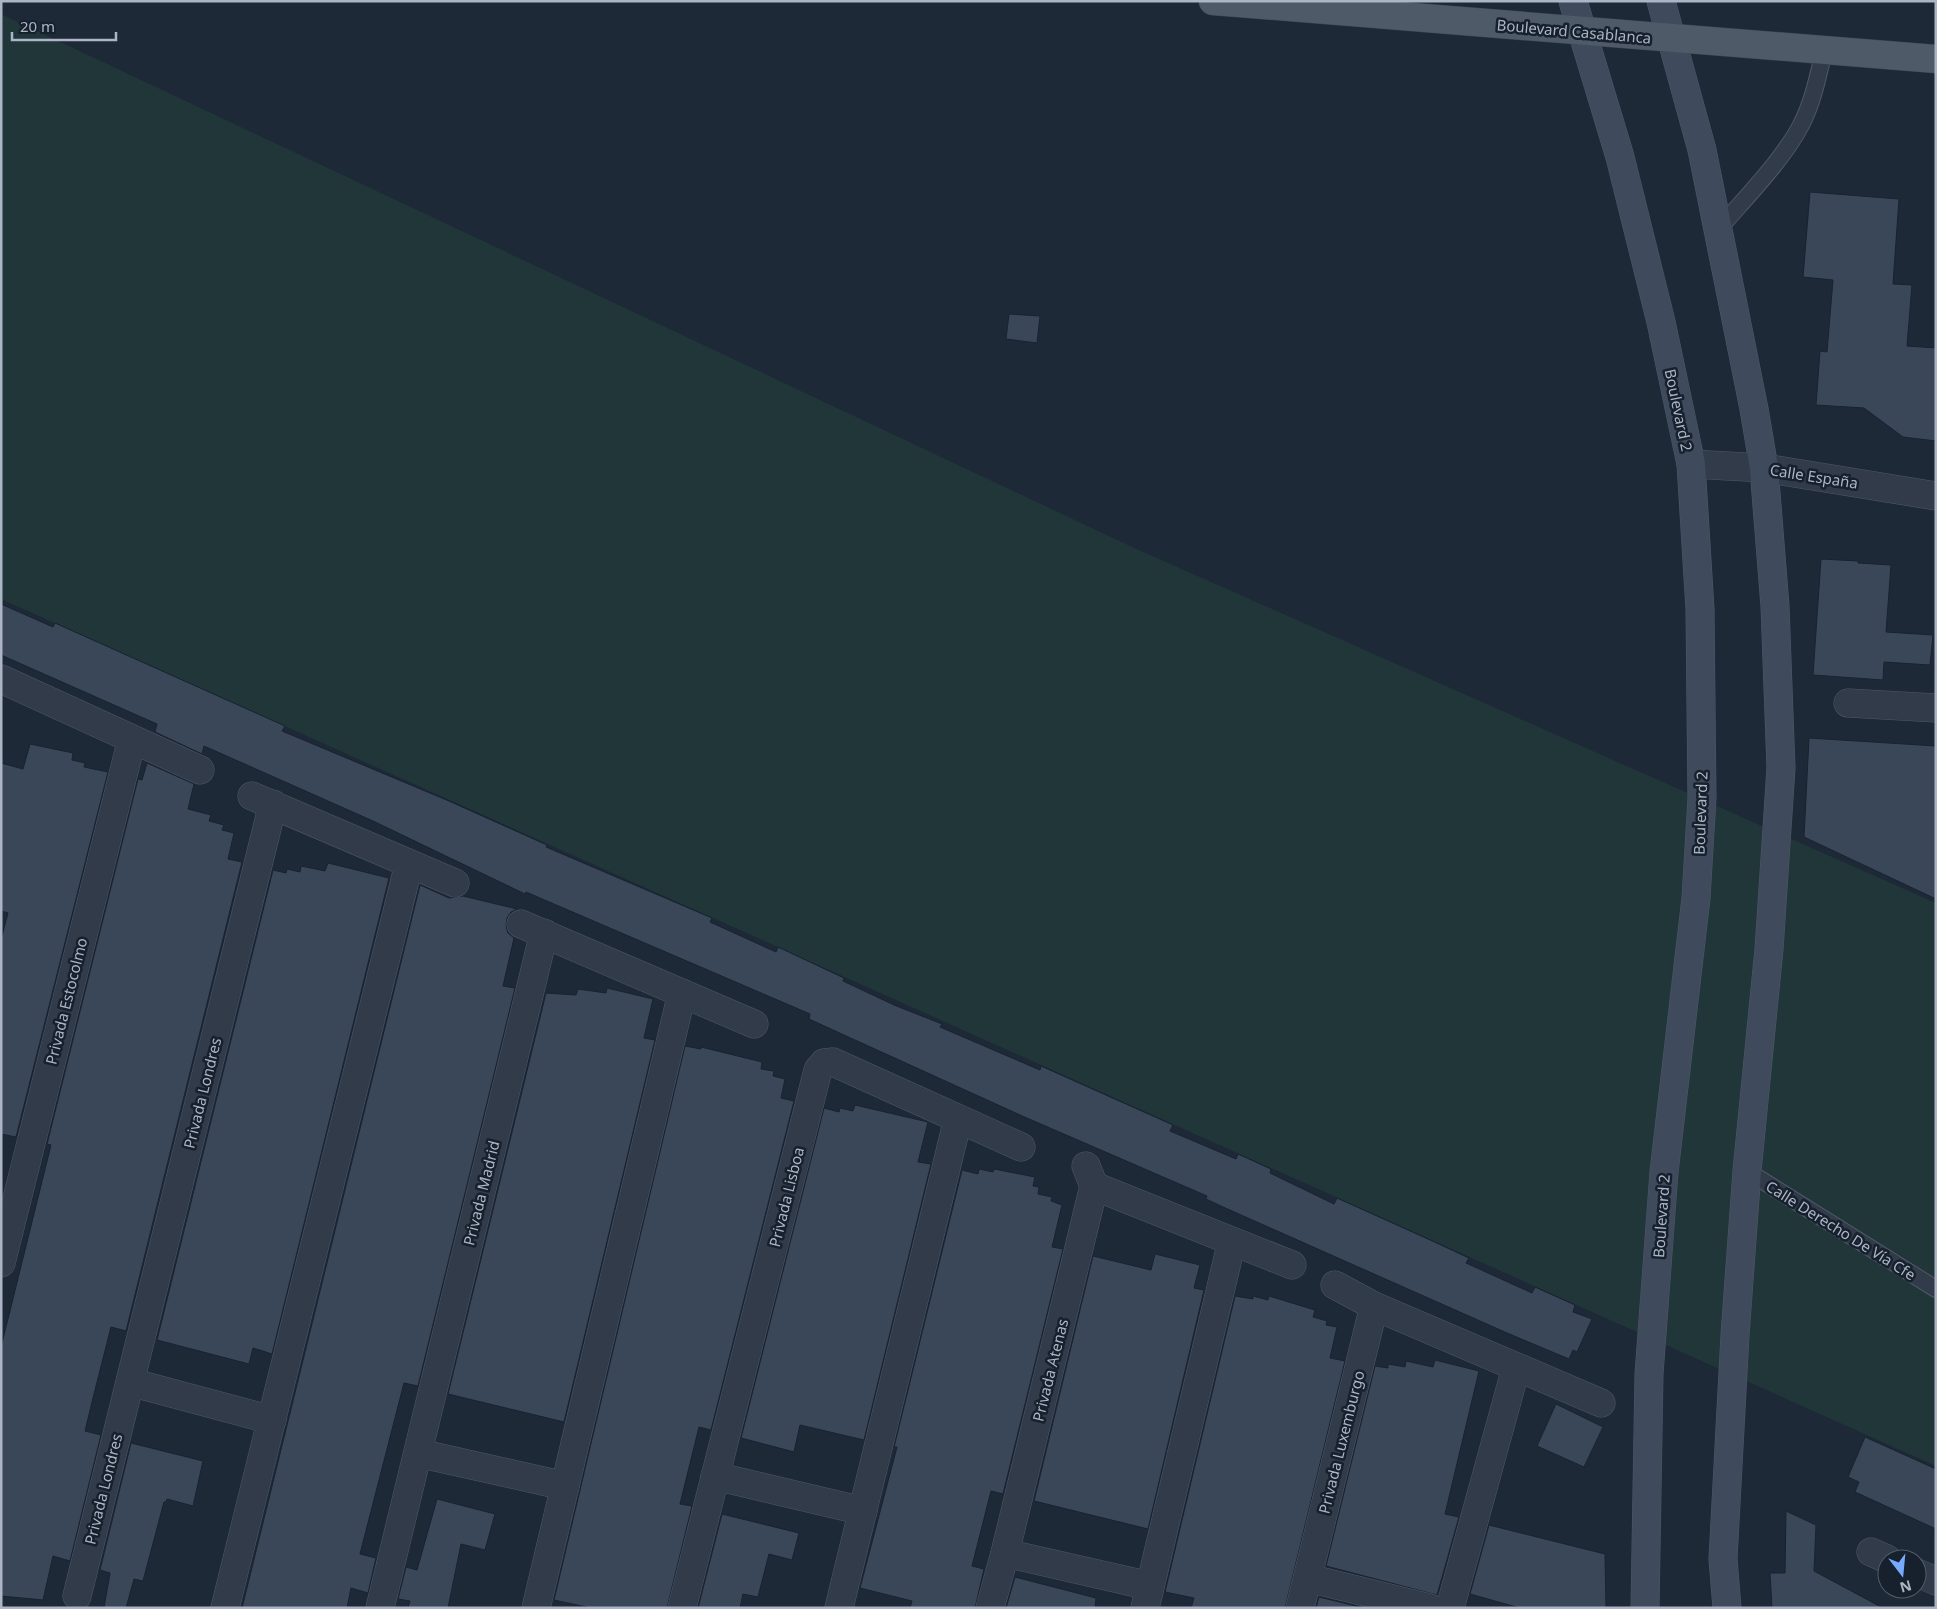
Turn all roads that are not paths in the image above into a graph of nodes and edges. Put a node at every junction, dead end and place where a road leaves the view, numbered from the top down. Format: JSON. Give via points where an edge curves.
{"nodes":[{"id":1,"x":1213,"y":1,"type":"edge"},
{"id":2,"x":1573,"y":1,"type":"edge"},
{"id":3,"x":1661,"y":1,"type":"edge"},
{"id":4,"x":1582,"y":30,"type":"junction"},
{"id":5,"x":1672,"y":40,"type":"junction"},
{"id":6,"x":1824,"y":51,"type":"junction"},
{"id":7,"x":1936,"y":59,"type":"edge"},
{"id":8,"x":1718,"y":230,"type":"junction"},
{"id":9,"x":1691,"y":464,"type":"junction"},
{"id":10,"x":1764,"y":468,"type":"junction"},
{"id":11,"x":1936,"y":496,"type":"edge"},
{"id":12,"x":1,"y":679,"type":"edge"},
{"id":13,"x":1848,"y":703,"type":"dead end"},
{"id":14,"x":1936,"y":708,"type":"edge"},
{"id":15,"x":132,"y":739,"type":"junction"},
{"id":16,"x":200,"y":770,"type":"dead end"},
{"id":17,"x":409,"y":864,"type":"junction"},
{"id":18,"x":454,"y":883,"type":"dead end"},
{"id":19,"x":682,"y":993,"type":"junction"},
{"id":20,"x":754,"y":1024,"type":"dead end"},
{"id":21,"x":958,"y":1119,"type":"junction"},
{"id":22,"x":1021,"y":1147,"type":"dead end"},
{"id":23,"x":1746,"y":1171,"type":"junction"},
{"id":24,"x":1232,"y":1241,"type":"junction"},
{"id":25,"x":1,"y":1263,"type":"edge"},
{"id":26,"x":1292,"y":1265,"type":"dead end"},
{"id":27,"x":1335,"y":1285,"type":"dead end"},
{"id":28,"x":1936,"y":1289,"type":"edge"},
{"id":29,"x":1374,"y":1306,"type":"junction"},
{"id":30,"x":1516,"y":1368,"type":"junction"},
{"id":31,"x":130,"y":1382,"type":"junction"},
{"id":32,"x":1601,"y":1403,"type":"dead end"},
{"id":33,"x":272,"y":1420,"type":"junction"},
{"id":34,"x":418,"y":1453,"type":"junction"},
{"id":35,"x":715,"y":1476,"type":"junction"},
{"id":36,"x":565,"y":1486,"type":"junction"},
{"id":37,"x":863,"y":1511,"type":"junction"},
{"id":38,"x":1005,"y":1553,"type":"junction"},
{"id":39,"x":1308,"y":1578,"type":"junction"},
{"id":40,"x":77,"y":1596,"type":"dead end"},
{"id":41,"x":1148,"y":1597,"type":"edge"},
{"id":42,"x":225,"y":1608,"type":"edge"},
{"id":43,"x":380,"y":1608,"type":"edge"},
{"id":44,"x":536,"y":1608,"type":"edge"},
{"id":45,"x":682,"y":1608,"type":"edge"},
{"id":46,"x":839,"y":1608,"type":"edge"},
{"id":47,"x":990,"y":1608,"type":"edge"},
{"id":48,"x":1300,"y":1608,"type":"edge"},
{"id":49,"x":1430,"y":1608,"type":"edge"},
{"id":50,"x":1450,"y":1608,"type":"edge"},
{"id":51,"x":1646,"y":1608,"type":"edge"},
{"id":52,"x":1727,"y":1608,"type":"edge"}],
"edges":[{"from":1,"to":4,"type":"main road","name":"Boulevard Casablanca"},
{"from":2,"to":4,"type":"main road","name":"Boulevard 2"},
{"from":3,"to":5,"type":"main road"},
{"from":4,"to":5,"type":"main road","name":"Boulevard Casablanca"},
{"from":4,"to":9,"type":"main road","name":"Boulevard 2","via":[[1620,157],[1661,322]]},
{"from":5,"to":6,"type":"main road","name":"Boulevard Casablanca"},
{"from":5,"to":8,"type":"main road","via":[[1702,150]]},
{"from":6,"to":7,"type":"main road","name":"Boulevard Casablanca"},
{"from":6,"to":8,"type":"lane","via":[[1812,100],[1801,126]]},
{"from":8,"to":10,"type":"main road"},
{"from":9,"to":10,"type":"street","name":"Calle España"},
{"from":9,"to":51,"type":"main road","name":"Boulevard 2","via":[[1700,610],[1702,798],[1696,898],[1664,1172],[1649,1374]]},
{"from":10,"to":11,"type":"street","name":"Calle España"},
{"from":10,"to":23,"type":"main road","via":[[1775,606],[1781,768],[1769,949]]},
{"from":12,"to":15,"type":"street"},
{"from":13,"to":14,"type":"street"},
{"from":15,"to":16,"type":"street"},
{"from":15,"to":25,"type":"street","name":"Privada Estocolmo"},
{"from":17,"to":18,"type":"street","name":"Privada Londres"},
{"from":17,"to":31,"type":"street","name":"Privada Londres","via":[[263,800]]},
{"from":17,"to":33,"type":"street"},
{"from":19,"to":20,"type":"street","name":"Privada Madrid"},
{"from":19,"to":34,"type":"street","name":"Privada Madrid","via":[[533,928]]},
{"from":19,"to":36,"type":"street"},
{"from":21,"to":22,"type":"street","name":"Privada Lisboa"},
{"from":21,"to":35,"type":"street","name":"Privada Lisboa","via":[[833,1062],[824,1063],[818,1070]]},
{"from":21,"to":37,"type":"street"},
{"from":23,"to":28,"type":"lane","name":"Calle Derecho De Vía Cfe"},
{"from":23,"to":52,"type":"main road","via":[[1728,1442],[1723,1559]]},
{"from":24,"to":26,"type":"street","name":"Privada Atenas"},
{"from":24,"to":38,"type":"street","name":"Privada Atenas","via":[[1090,1176]]},
{"from":24,"to":41,"type":"street"},
{"from":27,"to":29,"type":"street"},
{"from":29,"to":30,"type":"street"},
{"from":29,"to":39,"type":"street","name":"Privada Luxemburgo"},
{"from":30,"to":32,"type":"street"},
{"from":30,"to":50,"type":"street"},
{"from":31,"to":33,"type":"street"},
{"from":31,"to":40,"type":"street","name":"Privada Londres"},
{"from":33,"to":42,"type":"street"},
{"from":34,"to":36,"type":"street"},
{"from":34,"to":43,"type":"street","name":"Privada Madrid"},
{"from":35,"to":37,"type":"street"},
{"from":35,"to":45,"type":"street","name":"Privada Lisboa"},
{"from":36,"to":44,"type":"street"},
{"from":37,"to":46,"type":"street"},
{"from":38,"to":41,"type":"street"},
{"from":38,"to":47,"type":"street","name":"Privada Atenas"},
{"from":39,"to":48,"type":"street","name":"Privada Luxemburgo"},
{"from":39,"to":49,"type":"street"}]}
